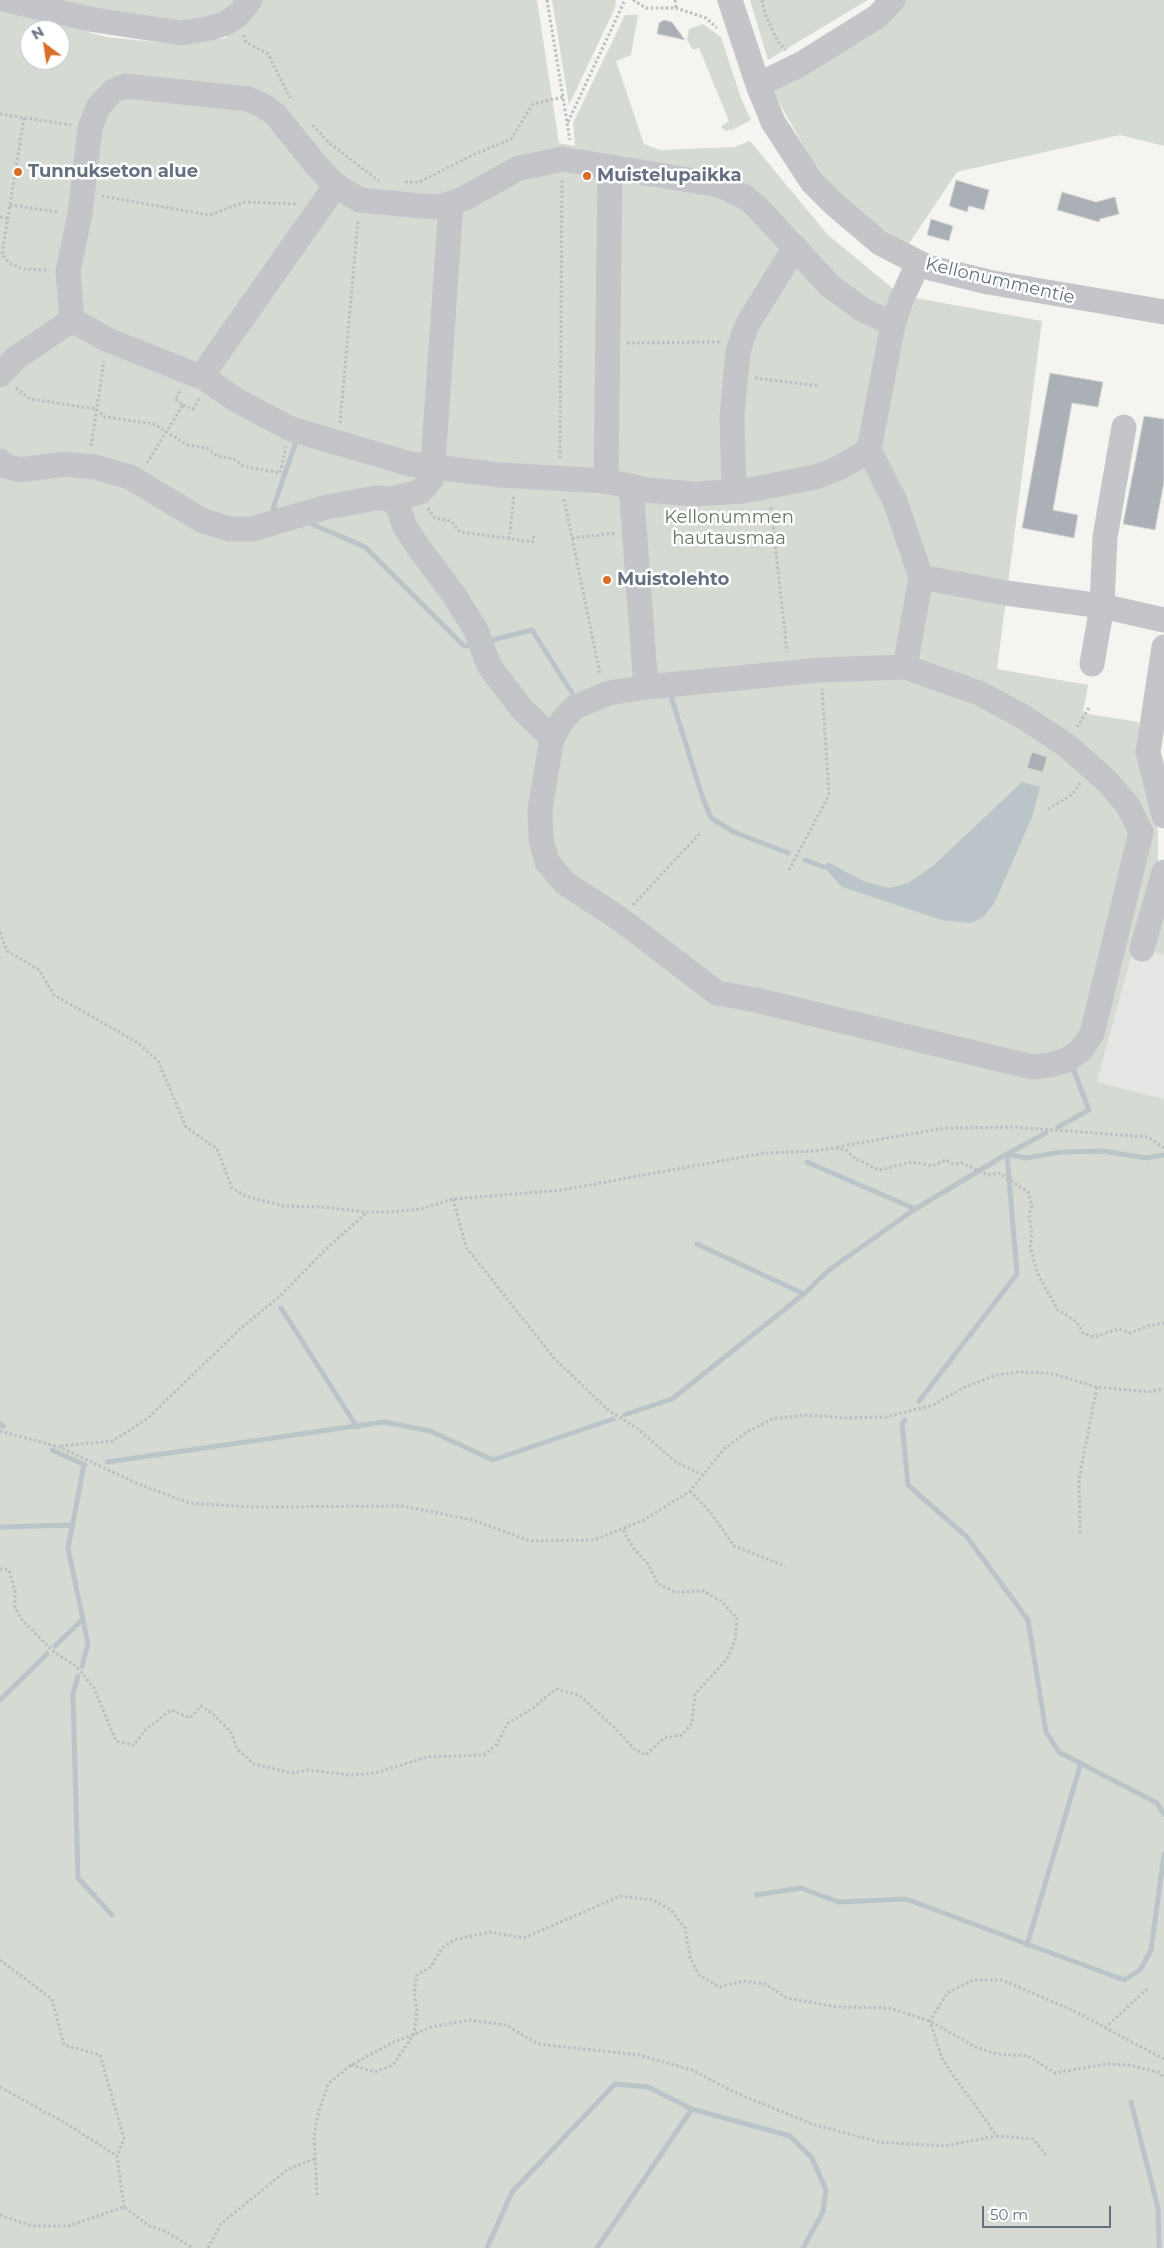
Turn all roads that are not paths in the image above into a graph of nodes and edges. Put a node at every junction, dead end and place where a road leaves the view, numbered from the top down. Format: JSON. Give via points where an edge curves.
{"nodes":[{"id":1,"x":7,"y":0,"type":"edge"},
{"id":2,"x":893,"y":0,"type":"edge"},
{"id":3,"x":244,"y":8,"type":"edge"},
{"id":4,"x":724,"y":10,"type":"edge"},
{"id":5,"x":758,"y":85,"type":"junction"},
{"id":6,"x":610,"y":166,"type":"junction"},
{"id":7,"x":336,"y":184,"type":"junction"},
{"id":8,"x":451,"y":203,"type":"junction"},
{"id":9,"x":795,"y":248,"type":"junction"},
{"id":10,"x":918,"y":263,"type":"junction"},
{"id":11,"x":1164,"y":312,"type":"edge"},
{"id":12,"x":72,"y":320,"type":"junction"},
{"id":13,"x":893,"y":324,"type":"junction"},
{"id":14,"x":0,"y":375,"type":"edge"},
{"id":15,"x":196,"y":375,"type":"junction"},
{"id":16,"x":1124,"y":427,"type":"dead end"},
{"id":17,"x":870,"y":450,"type":"junction"},
{"id":18,"x":0,"y":461,"type":"edge"},
{"id":19,"x":433,"y":467,"type":"junction"},
{"id":20,"x":606,"y":481,"type":"junction"},
{"id":21,"x":630,"y":486,"type":"junction"},
{"id":22,"x":734,"y":491,"type":"junction"},
{"id":23,"x":391,"y":499,"type":"junction"},
{"id":24,"x":921,"y":578,"type":"junction"},
{"id":25,"x":1102,"y":606,"type":"junction"},
{"id":26,"x":1164,"y":620,"type":"edge"},
{"id":27,"x":1164,"y":647,"type":"edge"},
{"id":28,"x":1092,"y":664,"type":"dead end"},
{"id":29,"x":905,"y":668,"type":"junction"},
{"id":30,"x":646,"y":687,"type":"junction"},
{"id":31,"x":552,"y":738,"type":"junction"},
{"id":32,"x":1164,"y":816,"type":"edge"},
{"id":33,"x":1164,"y":872,"type":"edge"},
{"id":34,"x":1142,"y":949,"type":"dead end"}],
"edges":[{"from":1,"to":3,"type":"street","via":[[89,19],[181,33],[226,23]]},
{"from":2,"to":5,"type":"street","via":[[878,16],[801,64]]},
{"from":4,"to":5,"type":"street","name":"Kellonummentie"},
{"from":5,"to":10,"type":"street","name":"Kellonummentie","via":[[773,122],[812,182],[880,243]]},
{"from":6,"to":8,"type":"street","via":[[562,159],[518,169]]},
{"from":6,"to":9,"type":"street","via":[[731,190],[757,207]]},
{"from":6,"to":20,"type":"street"},
{"from":7,"to":8,"type":"street","via":[[360,200],[440,207]]},
{"from":7,"to":12,"type":"street","via":[[316,165],[276,115],[248,99],[126,86],[113,91],[98,107],[90,128],[81,204],[68,271]]},
{"from":7,"to":15,"type":"street"},
{"from":8,"to":19,"type":"street"},
{"from":9,"to":13,"type":"street","via":[[830,286],[863,310]]},
{"from":9,"to":22,"type":"street","via":[[747,325],[741,342],[732,416]]},
{"from":10,"to":11,"type":"street","name":"Kellonummentie","via":[[988,282]]},
{"from":10,"to":13,"type":"street"},
{"from":12,"to":14,"type":"street","via":[[16,358]]},
{"from":12,"to":15,"type":"street","via":[[108,340]]},
{"from":13,"to":17,"type":"street"},
{"from":15,"to":19,"type":"street","via":[[291,429],[410,464]]},
{"from":16,"to":25,"type":"street","via":[[1105,537]]},
{"from":17,"to":22,"type":"street","via":[[816,477]]},
{"from":17,"to":24,"type":"street","via":[[895,501]]},
{"from":18,"to":23,"type":"street","via":[[2,465],[20,470],[64,464],[88,467],[136,480],[203,521],[230,529],[252,529],[327,506],[376,498]]},
{"from":19,"to":20,"type":"street"},
{"from":19,"to":23,"type":"street","via":[[432,478],[420,492]]},
{"from":20,"to":21,"type":"street"},
{"from":21,"to":22,"type":"street","via":[[694,494]]},
{"from":21,"to":30,"type":"street"},
{"from":23,"to":31,"type":"street","via":[[416,544],[476,630],[489,666],[522,709]]},
{"from":24,"to":25,"type":"street"},
{"from":24,"to":29,"type":"street"},
{"from":25,"to":26,"type":"street"},
{"from":25,"to":28,"type":"street"},
{"from":27,"to":32,"type":"street","via":[[1148,752]]},
{"from":29,"to":30,"type":"street","via":[[820,670]]},
{"from":29,"to":31,"type":"street","via":[[979,693],[1066,745],[1128,806],[1141,832],[1092,1034],[1081,1050],[1067,1060],[1032,1067],[717,993],[620,919],[565,883],[547,862],[540,839],[540,809]]},
{"from":30,"to":31,"type":"street","via":[[604,695],[575,707]]},
{"from":33,"to":34,"type":"street"}]}
